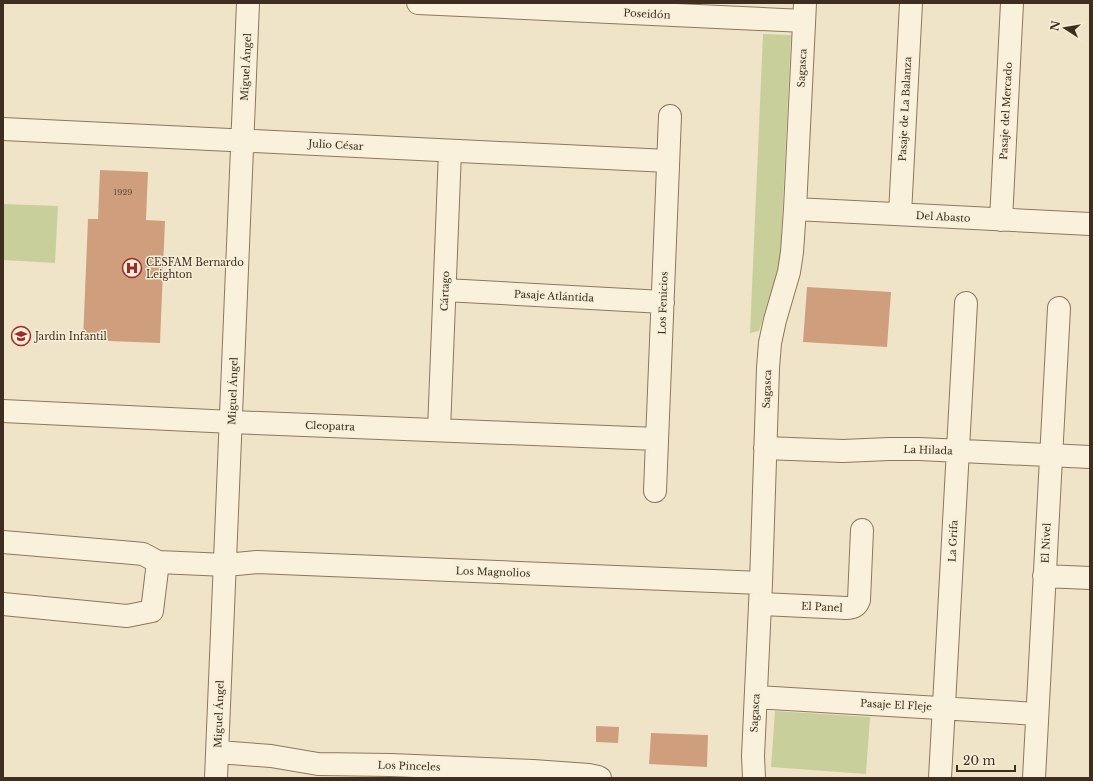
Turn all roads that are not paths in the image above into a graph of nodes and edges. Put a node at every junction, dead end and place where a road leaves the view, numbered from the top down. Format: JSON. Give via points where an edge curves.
{"nodes":[{"id":1,"x":248,"y":3,"type":"edge"},
{"id":2,"x":418,"y":3,"type":"edge"},
{"id":3,"x":911,"y":3,"type":"edge"},
{"id":4,"x":1012,"y":3,"type":"edge"},
{"id":5,"x":474,"y":4,"type":"edge"},
{"id":6,"x":607,"y":7,"type":"edge"},
{"id":7,"x":710,"y":10,"type":"edge"},
{"id":8,"x":804,"y":12,"type":"edge"},
{"id":9,"x":670,"y":116,"type":"dead end"},
{"id":10,"x":3,"y":129,"type":"edge"},
{"id":11,"x":242,"y":141,"type":"junction"},
{"id":12,"x":450,"y":151,"type":"junction"},
{"id":13,"x":668,"y":161,"type":"junction"},
{"id":14,"x":795,"y":209,"type":"junction"},
{"id":15,"x":900,"y":214,"type":"junction"},
{"id":16,"x":1001,"y":220,"type":"junction"},
{"id":17,"x":1090,"y":224,"type":"edge"},
{"id":18,"x":445,"y":290,"type":"junction"},
{"id":19,"x":663,"y":302,"type":"junction"},
{"id":20,"x":966,"y":303,"type":"dead end"},
{"id":21,"x":1059,"y":308,"type":"dead end"},
{"id":22,"x":3,"y":411,"type":"edge"},
{"id":23,"x":232,"y":422,"type":"junction"},
{"id":24,"x":439,"y":430,"type":"junction"},
{"id":25,"x":657,"y":439,"type":"junction"},
{"id":26,"x":765,"y":448,"type":"junction"},
{"id":27,"x":958,"y":451,"type":"junction"},
{"id":28,"x":1051,"y":456,"type":"junction"},
{"id":29,"x":1090,"y":457,"type":"edge"},
{"id":30,"x":655,"y":491,"type":"dead end"},
{"id":31,"x":862,"y":530,"type":"dead end"},
{"id":32,"x":3,"y":542,"type":"edge"},
{"id":33,"x":158,"y":562,"type":"junction"},
{"id":34,"x":226,"y":565,"type":"junction"},
{"id":35,"x":1044,"y":576,"type":"junction"},
{"id":36,"x":1090,"y":578,"type":"edge"},
{"id":37,"x":760,"y":593,"type":"junction"},
{"id":38,"x":3,"y":604,"type":"edge"},
{"id":39,"x":756,"y":697,"type":"junction"},
{"id":40,"x":944,"y":708,"type":"junction"},
{"id":41,"x":1037,"y":714,"type":"junction"},
{"id":42,"x":218,"y":752,"type":"junction"},
{"id":43,"x":216,"y":778,"type":"edge"},
{"id":44,"x":600,"y":778,"type":"edge"},
{"id":45,"x":754,"y":778,"type":"edge"},
{"id":46,"x":940,"y":778,"type":"edge"},
{"id":47,"x":1034,"y":778,"type":"edge"}],
"edges":[{"from":1,"to":11,"type":"street","name":"Miguel Ángel"},
{"from":2,"to":5,"type":"street","name":"Poseidón"},
{"from":3,"to":15,"type":"street","name":"Pasaje de La Balanza"},
{"from":4,"to":16,"type":"street","name":"Pasaje del Mercado"},
{"from":5,"to":6,"type":"street","name":"Poseidón"},
{"from":6,"to":7,"type":"street","name":"Poseidón"},
{"from":7,"to":8,"type":"street","name":"Poseidón"},
{"from":8,"to":14,"type":"street","name":"Sagasca"},
{"from":9,"to":13,"type":"street","name":"Los Fenicios"},
{"from":10,"to":11,"type":"street","name":"Julio César"},
{"from":11,"to":12,"type":"street","name":"Julio César"},
{"from":11,"to":23,"type":"street","name":"Miguel Ángel"},
{"from":12,"to":13,"type":"street","name":"Julio César"},
{"from":12,"to":18,"type":"street","name":"Cártago"},
{"from":13,"to":19,"type":"street","name":"Los Fenicios"},
{"from":14,"to":15,"type":"street","name":"Del Abasto"},
{"from":14,"to":26,"type":"street","name":"Sagasca","via":[[789,272],[770,343]]},
{"from":15,"to":16,"type":"street","name":"Del Abasto"},
{"from":16,"to":17,"type":"street","name":"Del Abasto"},
{"from":18,"to":19,"type":"street","name":"Pasaje Atlántida"},
{"from":18,"to":24,"type":"street","name":"Cártago"},
{"from":19,"to":25,"type":"street","name":"Los Fenicios"},
{"from":20,"to":27,"type":"street","name":"La Grifa"},
{"from":21,"to":28,"type":"street","name":"El Nivel"},
{"from":22,"to":23,"type":"street","name":"Cleopatra"},
{"from":23,"to":24,"type":"street","name":"Cleopatra"},
{"from":23,"to":34,"type":"street","name":"Miguel Ángel"},
{"from":24,"to":25,"type":"street","name":"Cleopatra"},
{"from":25,"to":30,"type":"street","name":"Los Fenicios"},
{"from":26,"to":27,"type":"street","name":"La Hilada"},
{"from":26,"to":37,"type":"street","name":"Sagasca"},
{"from":27,"to":28,"type":"street","name":"La Hilada"},
{"from":27,"to":40,"type":"street","name":"La Grifa"},
{"from":28,"to":29,"type":"street","name":"La Hilada"},
{"from":28,"to":35,"type":"street","name":"El Nivel"},
{"from":31,"to":37,"type":"street","name":"El Panel","via":[[859,600],[856,606],[846,608]]},
{"from":32,"to":33,"type":"street","via":[[143,554]]},
{"from":33,"to":34,"type":"street","name":"Los Magnolios"},
{"from":33,"to":38,"type":"street","via":[[152,611],[127,616]]},
{"from":34,"to":37,"type":"street","name":"Los Magnolios","via":[[257,562]]},
{"from":34,"to":42,"type":"street","name":"Miguel Ángel"},
{"from":35,"to":36,"type":"street"},
{"from":35,"to":41,"type":"street","name":"El Nivel"},
{"from":37,"to":39,"type":"street","name":"Sagasca"},
{"from":39,"to":40,"type":"street","name":"Pasaje El Fleje"},
{"from":39,"to":45,"type":"street","name":"Sagasca"},
{"from":40,"to":41,"type":"street","name":"Pasaje El Fleje"},
{"from":40,"to":46,"type":"street","name":"La Grifa"},
{"from":41,"to":47,"type":"street","name":"El Nivel"},
{"from":42,"to":43,"type":"street","name":"Miguel Ángel"},
{"from":42,"to":44,"type":"street","name":"Los Pinceles","via":[[271,756],[318,764],[533,771]]}]}
